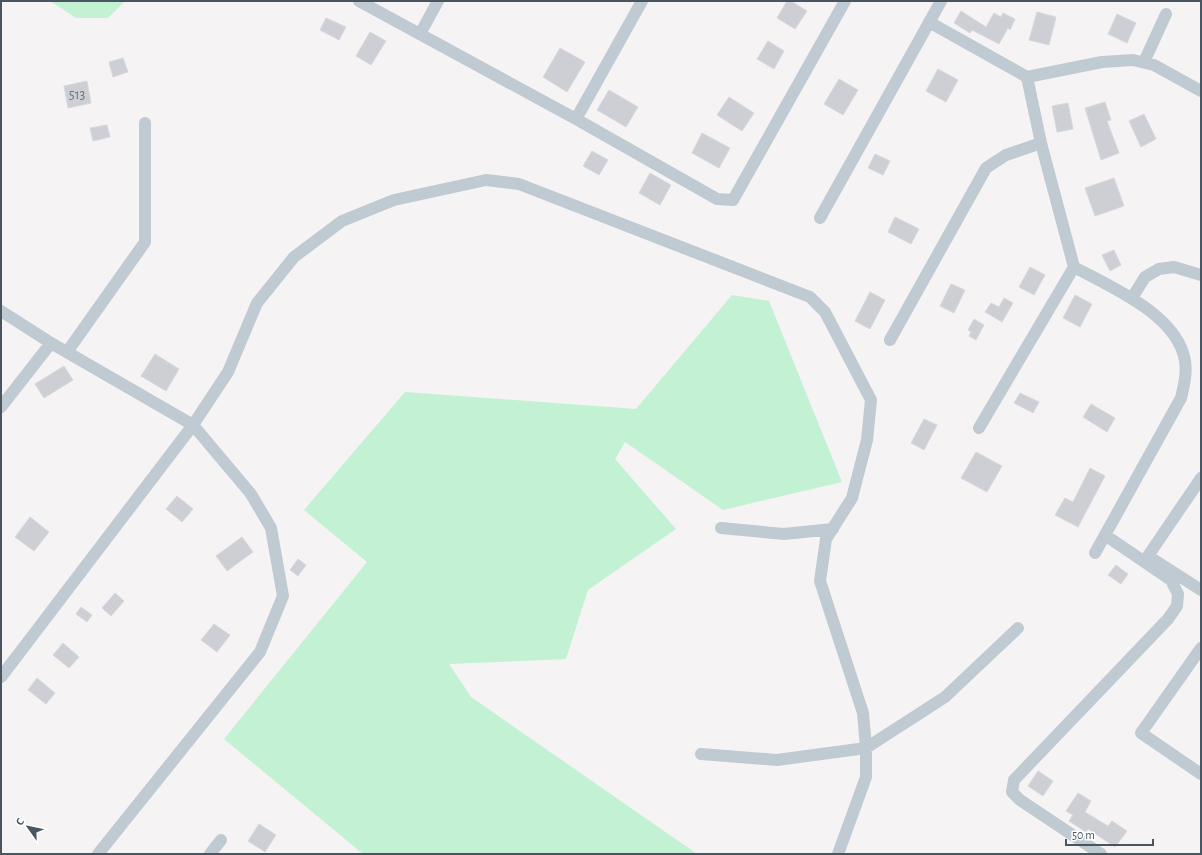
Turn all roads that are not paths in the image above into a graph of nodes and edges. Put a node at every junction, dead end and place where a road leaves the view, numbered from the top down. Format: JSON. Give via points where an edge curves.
{"nodes":[{"id":1,"x":359,"y":1,"type":"edge"},
{"id":2,"x":438,"y":1,"type":"edge"},
{"id":3,"x":642,"y":1,"type":"edge"},
{"id":4,"x":845,"y":1,"type":"edge"},
{"id":5,"x":941,"y":1,"type":"edge"},
{"id":6,"x":1166,"y":14,"type":"dead end"},
{"id":7,"x":929,"y":22,"type":"junction"},
{"id":8,"x":420,"y":34,"type":"junction"},
{"id":9,"x":1144,"y":62,"type":"junction"},
{"id":10,"x":1027,"y":77,"type":"junction"},
{"id":11,"x":1201,"y":91,"type":"edge"},
{"id":12,"x":576,"y":119,"type":"junction"},
{"id":13,"x":145,"y":123,"type":"dead end"},
{"id":14,"x":1041,"y":143,"type":"junction"},
{"id":15,"x":820,"y":218,"type":"dead end"},
{"id":16,"x":1074,"y":267,"type":"junction"},
{"id":17,"x":1201,"y":275,"type":"edge"},
{"id":18,"x":1132,"y":298,"type":"junction"},
{"id":19,"x":1,"y":311,"type":"edge"},
{"id":20,"x":890,"y":340,"type":"dead end"},
{"id":21,"x":51,"y":343,"type":"junction"},
{"id":22,"x":68,"y":352,"type":"junction"},
{"id":23,"x":1,"y":406,"type":"edge"},
{"id":24,"x":193,"y":425,"type":"junction"},
{"id":25,"x":979,"y":428,"type":"dead end"},
{"id":26,"x":1201,"y":478,"type":"edge"},
{"id":27,"x":721,"y":528,"type":"dead end"},
{"id":28,"x":833,"y":529,"type":"junction"},
{"id":29,"x":1105,"y":535,"type":"junction"},
{"id":30,"x":1095,"y":553,"type":"dead end"},
{"id":31,"x":1201,"y":590,"type":"edge"},
{"id":32,"x":1018,"y":628,"type":"dead end"},
{"id":33,"x":1201,"y":648,"type":"edge"},
{"id":34,"x":1,"y":677,"type":"edge"},
{"id":35,"x":866,"y":748,"type":"junction"},
{"id":36,"x":701,"y":754,"type":"dead end"},
{"id":37,"x":1201,"y":774,"type":"edge"},
{"id":38,"x":221,"y":840,"type":"dead end"},
{"id":39,"x":98,"y":854,"type":"edge"},
{"id":40,"x":210,"y":854,"type":"edge"},
{"id":41,"x":838,"y":854,"type":"edge"},
{"id":42,"x":1101,"y":854,"type":"edge"}],
"edges":[{"from":1,"to":8,"type":"street"},
{"from":2,"to":8,"type":"street"},
{"from":3,"to":12,"type":"street"},
{"from":4,"to":12,"type":"street","via":[[733,200],[717,199]]},
{"from":5,"to":7,"type":"street"},
{"from":6,"to":9,"type":"street"},
{"from":7,"to":10,"type":"street"},
{"from":7,"to":15,"type":"street"},
{"from":8,"to":12,"type":"street"},
{"from":9,"to":10,"type":"street","via":[[1102,62]]},
{"from":9,"to":11,"type":"street"},
{"from":10,"to":14,"type":"street"},
{"from":13,"to":22,"type":"street","via":[[145,242]]},
{"from":14,"to":16,"type":"street"},
{"from":14,"to":20,"type":"street","via":[[1006,156],[986,168]]},
{"from":16,"to":18,"type":"street"},
{"from":16,"to":25,"type":"street"},
{"from":17,"to":18,"type":"street","via":[[1174,267],[1159,269],[1145,277]]},
{"from":18,"to":29,"type":"street","via":[[1163,322],[1177,339],[1185,360],[1186,380],[1181,398]]},
{"from":19,"to":21,"type":"street"},
{"from":21,"to":22,"type":"street"},
{"from":21,"to":23,"type":"street"},
{"from":22,"to":24,"type":"street"},
{"from":24,"to":28,"type":"street","via":[[228,372],[257,303],[294,257],[342,220],[394,200],[486,180],[519,184],[810,297],[825,312],[871,400],[867,440],[852,498]]},
{"from":24,"to":34,"type":"street"},
{"from":24,"to":39,"type":"street","via":[[251,494],[271,528],[283,596],[260,652]]},
{"from":26,"to":31,"type":"street","via":[[1148,556]]},
{"from":27,"to":28,"type":"street","via":[[784,534]]},
{"from":28,"to":35,"type":"street","via":[[826,539],[820,581],[863,713]]},
{"from":29,"to":30,"type":"street"},
{"from":29,"to":42,"type":"street","via":[[1172,580],[1178,594],[1177,606],[1168,619],[1014,780],[1012,792]]},
{"from":32,"to":35,"type":"street","via":[[945,697]]},
{"from":33,"to":37,"type":"street","via":[[1141,733]]},
{"from":35,"to":36,"type":"street","via":[[777,760]]},
{"from":35,"to":41,"type":"street","via":[[866,778]]},
{"from":38,"to":40,"type":"street"}]}
